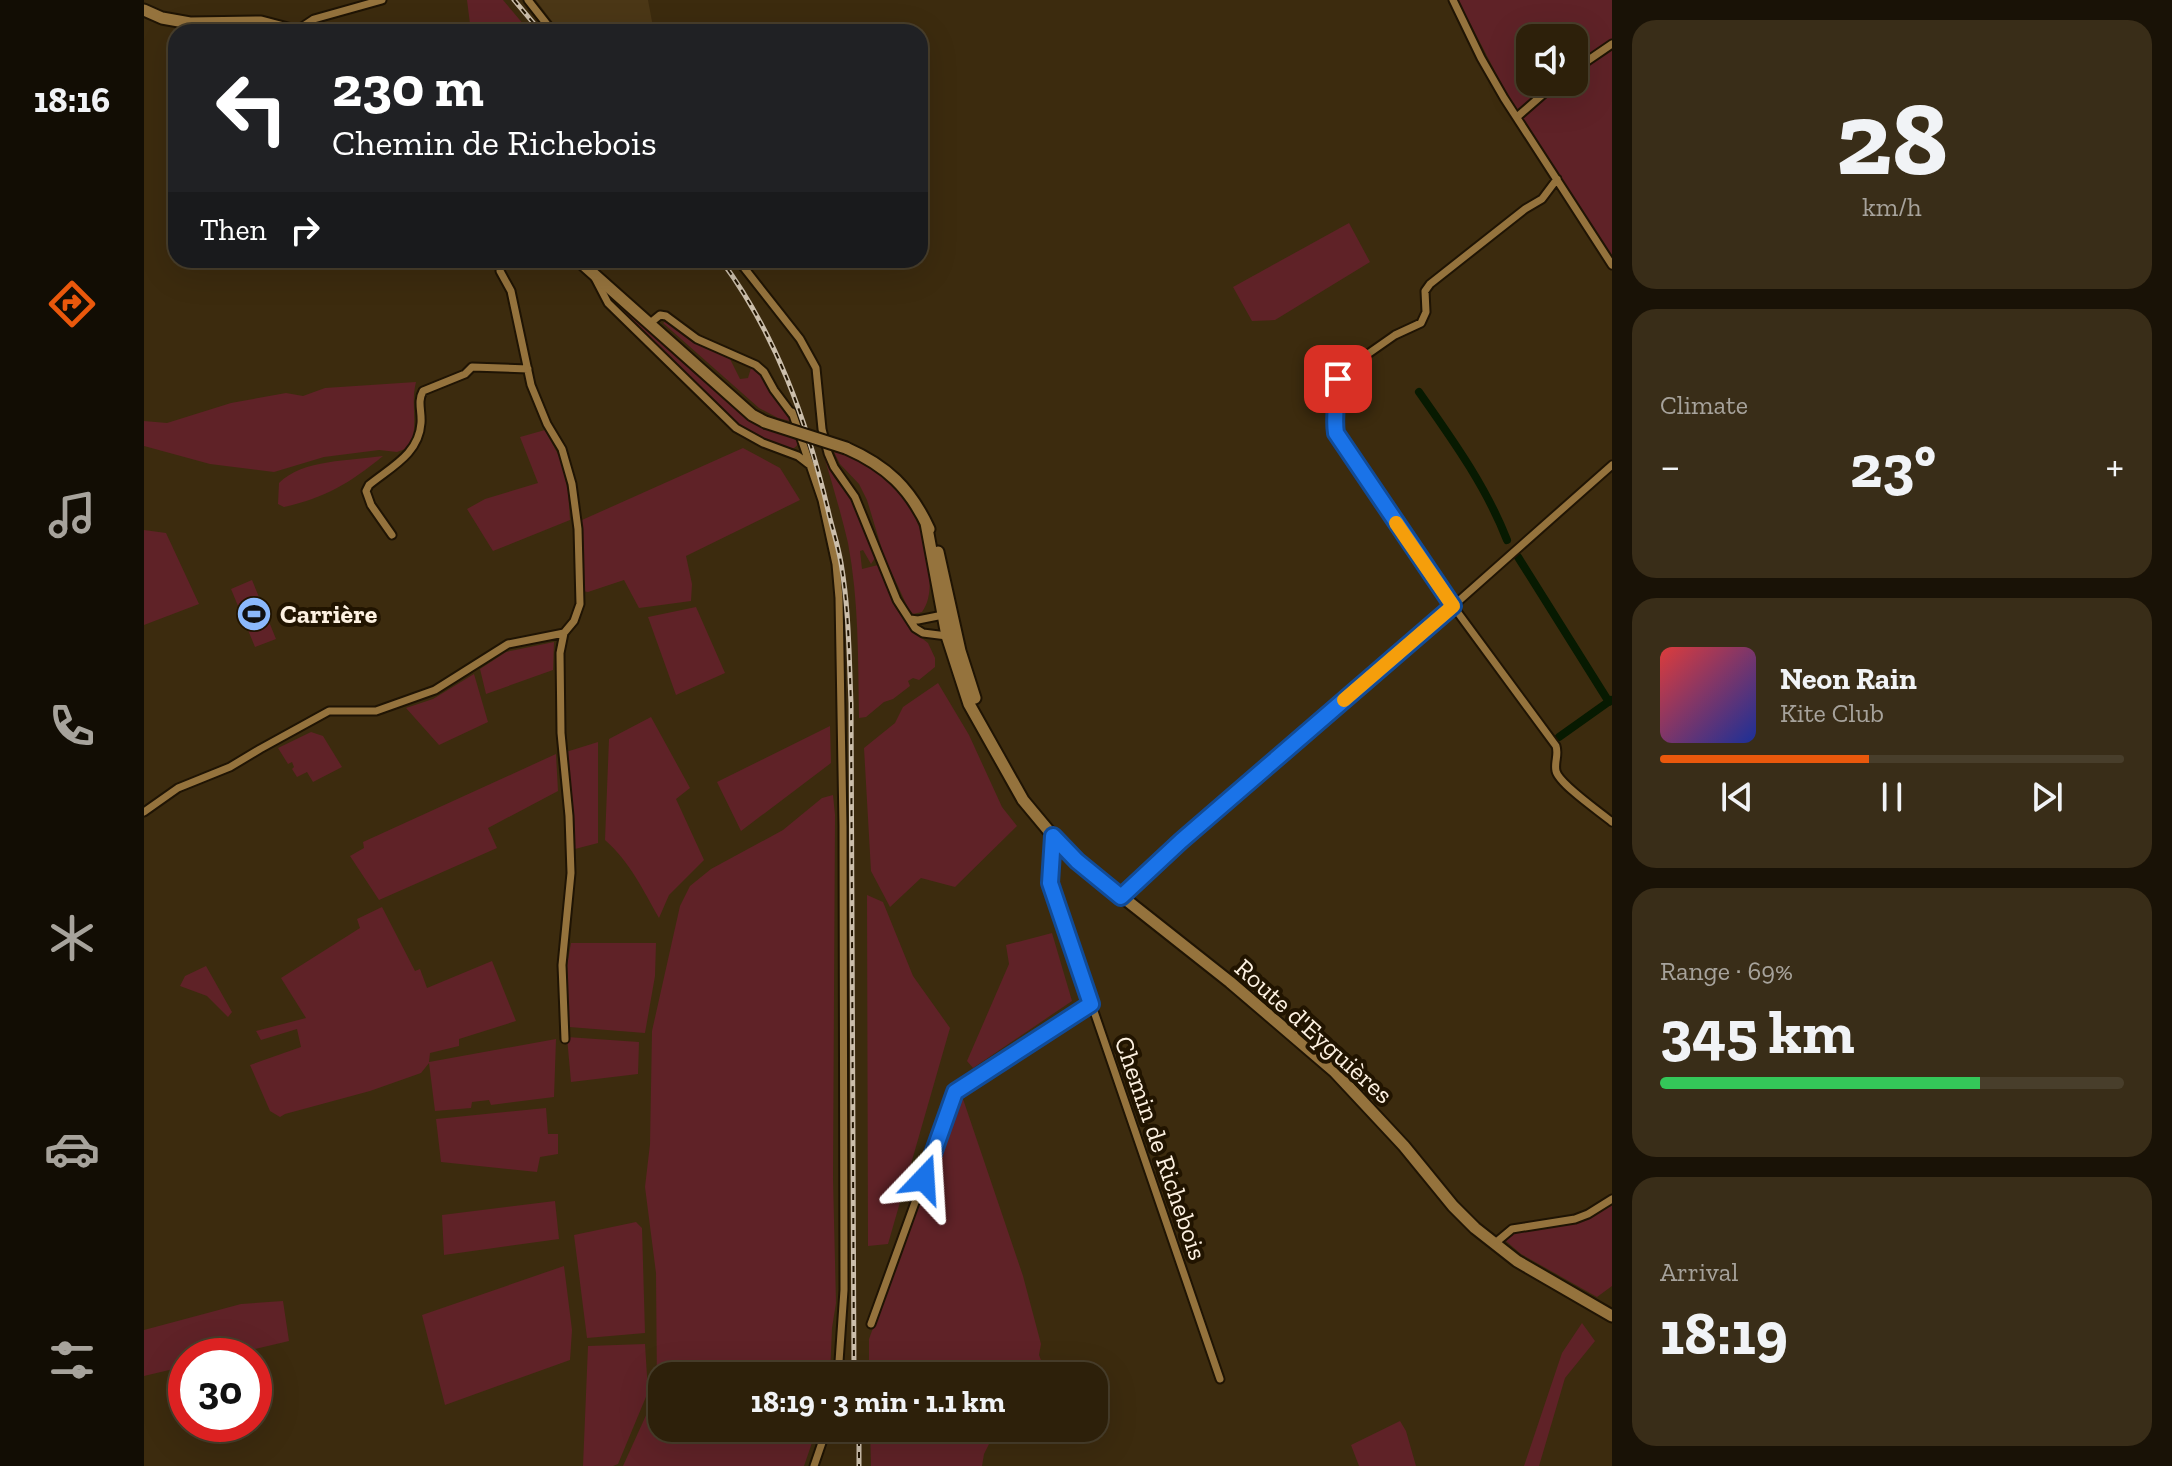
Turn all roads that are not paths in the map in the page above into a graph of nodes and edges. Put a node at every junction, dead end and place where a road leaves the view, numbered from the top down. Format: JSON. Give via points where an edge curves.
{"nodes":[{"id":1,"x":382,"y":0,"type":"edge"},
{"id":2,"x":528,"y":0,"type":"edge"},
{"id":3,"x":1453,"y":0,"type":"edge"},
{"id":4,"x":144,"y":10,"type":"edge"},
{"id":5,"x":268,"y":24,"type":"edge"},
{"id":6,"x":307,"y":24,"type":"edge"},
{"id":7,"x":547,"y":24,"type":"edge"},
{"id":8,"x":1612,"y":44,"type":"edge"},
{"id":9,"x":1588,"y":60,"type":"edge"},
{"id":10,"x":1541,"y":96,"type":"edge"},
{"id":11,"x":1517,"y":117,"type":"junction"},
{"id":12,"x":1557,"y":179,"type":"junction"},
{"id":13,"x":1612,"y":265,"type":"edge"},
{"id":14,"x":500,"y":268,"type":"edge"},
{"id":15,"x":587,"y":268,"type":"edge"},
{"id":16,"x":744,"y":268,"type":"edge"},
{"id":17,"x":592,"y":273,"type":"junction"},
{"id":18,"x":649,"y":324,"type":"junction"},
{"id":19,"x":528,"y":369,"type":"junction"},
{"id":20,"x":1612,"y":465,"type":"edge"},
{"id":21,"x":812,"y":467,"type":"junction"},
{"id":22,"x":392,"y":535,"type":"dead end"},
{"id":23,"x":1453,"y":606,"type":"junction"},
{"id":24,"x":910,"y":619,"type":"junction"},
{"id":25,"x":947,"y":622,"type":"junction"},
{"id":26,"x":564,"y":633,"type":"junction"},
{"id":27,"x":1000,"y":762,"type":"junction"},
{"id":28,"x":144,"y":812,"type":"edge"},
{"id":29,"x":1612,"y":822,"type":"edge"},
{"id":30,"x":1053,"y":836,"type":"junction"},
{"id":31,"x":1121,"y":897,"type":"junction"},
{"id":32,"x":1091,"y":1004,"type":"junction"},
{"id":33,"x":565,"y":1039,"type":"dead end"},
{"id":34,"x":1612,"y":1199,"type":"edge"},
{"id":35,"x":1494,"y":1244,"type":"junction"},
{"id":36,"x":1612,"y":1316,"type":"edge"},
{"id":37,"x":871,"y":1324,"type":"dead end"},
{"id":38,"x":839,"y":1362,"type":"edge"},
{"id":39,"x":1220,"y":1379,"type":"dead end"},
{"id":40,"x":822,"y":1442,"type":"edge"},
{"id":41,"x":814,"y":1466,"type":"edge"}],
"edges":[{"from":1,"to":6,"type":"street"},
{"from":2,"to":7,"type":"street"},
{"from":3,"to":11,"type":"street"},
{"from":4,"to":5,"type":"main road","via":[[190,23]]},
{"from":8,"to":9,"type":"street"},
{"from":10,"to":11,"type":"street"},
{"from":11,"to":12,"type":"street"},
{"from":12,"to":13,"type":"street"},
{"from":12,"to":23,"type":"street","via":[[1542,199],[1430,284],[1421,323],[1395,335],[1338,379],[1336,433]]},
{"from":14,"to":19,"type":"street","via":[[511,291]]},
{"from":15,"to":17,"type":"main road"},
{"from":16,"to":24,"type":"street","via":[[808,351],[816,368],[828,453],[855,497],[884,573]]},
{"from":17,"to":18,"type":"main road"},
{"from":17,"to":21,"type":"street","via":[[608,303],[736,428]]},
{"from":18,"to":21,"type":"street","via":[[666,316],[697,339],[764,372],[802,430]]},
{"from":18,"to":25,"type":"main road","name":"Route d'Eyguières","bridge":true,"via":[[752,415],[846,448],[885,470],[917,504],[936,543]]},
{"from":19,"to":22,"type":"street","via":[[472,367],[423,391],[421,427],[412,450],[366,491]]},
{"from":19,"to":26,"type":"street","via":[[572,484],[580,604]]},
{"from":20,"to":23,"type":"street"},
{"from":21,"to":38,"type":"street","via":[[836,564],[840,609],[844,1290]]},
{"from":23,"to":29,"type":"street","via":[[1556,746],[1555,769],[1561,781]]},
{"from":23,"to":31,"type":"street"},
{"from":24,"to":25,"type":"street"},
{"from":24,"to":25,"type":"street","via":[[925,634]]},
{"from":25,"to":27,"type":"main road","name":"Route d'Eyguières"},
{"from":25,"to":27,"type":"main road","name":"Route d'Eyguières","via":[[969,704]]},
{"from":26,"to":28,"type":"street","via":[[508,644],[435,690],[376,711],[329,711],[230,767],[178,788]]},
{"from":26,"to":33,"type":"street","via":[[561,733],[571,873],[562,965]]},
{"from":27,"to":30,"type":"main road","name":"Route d'Eyguières"},
{"from":30,"to":31,"type":"main road","name":"Route d'Eyguières"},
{"from":30,"to":32,"type":"street","name":"Chemin de Richebois","via":[[1050,883]]},
{"from":31,"to":35,"type":"main road","name":"Route d'Eyguières","via":[[1334,1071],[1453,1206]]},
{"from":32,"to":37,"type":"street","via":[[955,1092]]},
{"from":32,"to":39,"type":"street","name":"Chemin de Richebois"},
{"from":34,"to":35,"type":"street","via":[[1575,1219],[1512,1229]]},
{"from":35,"to":36,"type":"main road","name":"Route d'Eyguières"},
{"from":40,"to":41,"type":"street"}]}
